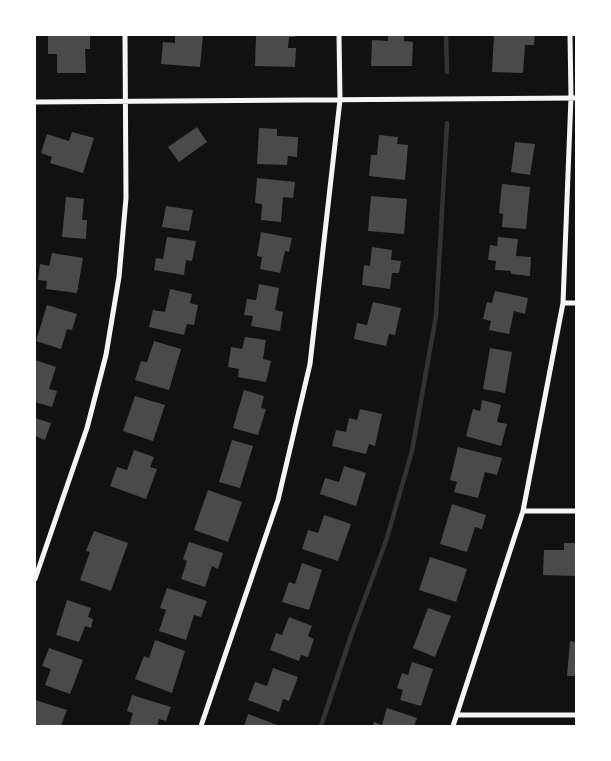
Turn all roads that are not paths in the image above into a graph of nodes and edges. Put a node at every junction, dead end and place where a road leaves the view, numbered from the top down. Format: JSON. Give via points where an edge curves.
{"nodes":[{"id":1,"x":124,"y":35,"type":"edge"},
{"id":2,"x":339,"y":35,"type":"edge"},
{"id":3,"x":570,"y":35,"type":"edge"},
{"id":4,"x":573,"y":97,"type":"edge"},
{"id":5,"x":340,"y":100,"type":"junction"},
{"id":6,"x":125,"y":101,"type":"junction"},
{"id":7,"x":35,"y":102,"type":"edge"},
{"id":8,"x":563,"y":303,"type":"junction"},
{"id":9,"x":576,"y":304,"type":"edge"},
{"id":10,"x":523,"y":511,"type":"junction"},
{"id":11,"x":576,"y":511,"type":"edge"},
{"id":12,"x":35,"y":579,"type":"edge"},
{"id":13,"x":457,"y":715,"type":"junction"},
{"id":14,"x":576,"y":715,"type":"edge"},
{"id":15,"x":201,"y":726,"type":"edge"},
{"id":16,"x":453,"y":726,"type":"edge"}],
"edges":[{"from":1,"to":6,"type":"street"},
{"from":2,"to":5,"type":"street"},
{"from":3,"to":4,"type":"street"},
{"from":4,"to":5,"type":"street"},
{"from":4,"to":8,"type":"street"},
{"from":5,"to":6,"type":"street"},
{"from":5,"to":15,"type":"street","via":[[310,364],[278,500]]},
{"from":6,"to":7,"type":"street"},
{"from":6,"to":12,"type":"street","via":[[126,198],[119,277],[106,355],[87,428]]},
{"from":8,"to":9,"type":"street"},
{"from":8,"to":10,"type":"street"},
{"from":10,"to":11,"type":"street"},
{"from":10,"to":13,"type":"street"},
{"from":13,"to":14,"type":"street"},
{"from":13,"to":16,"type":"street"}]}
